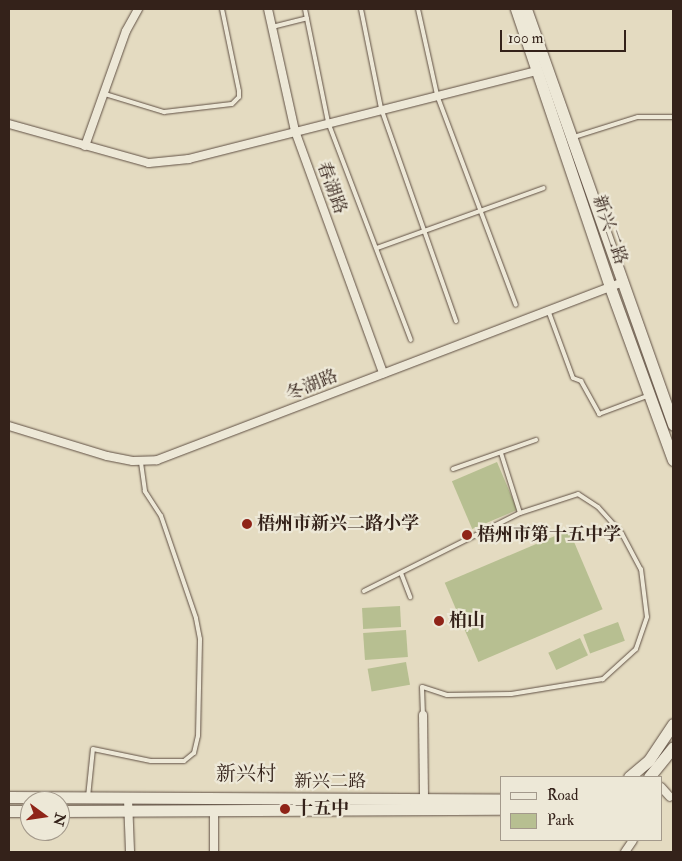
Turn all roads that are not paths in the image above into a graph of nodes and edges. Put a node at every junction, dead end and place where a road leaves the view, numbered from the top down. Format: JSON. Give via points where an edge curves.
{"nodes":[{"id":1,"x":138,"y":9,"type":"edge"},
{"id":2,"x":222,"y":9,"type":"edge"},
{"id":3,"x":268,"y":9,"type":"edge"},
{"id":4,"x":305,"y":9,"type":"edge"},
{"id":5,"x":361,"y":9,"type":"edge"},
{"id":6,"x":418,"y":9,"type":"edge"},
{"id":7,"x":516,"y":9,"type":"edge"},
{"id":8,"x":526,"y":9,"type":"edge"},
{"id":9,"x":307,"y":18,"type":"junction"},
{"id":10,"x":272,"y":27,"type":"junction"},
{"id":11,"x":536,"y":71,"type":"junction"},
{"id":12,"x":104,"y":94,"type":"junction"},
{"id":13,"x":437,"y":95,"type":"junction"},
{"id":14,"x":380,"y":108,"type":"junction"},
{"id":15,"x":673,"y":117,"type":"edge"},
{"id":16,"x":328,"y":122,"type":"junction"},
{"id":17,"x":9,"y":124,"type":"edge"},
{"id":18,"x":295,"y":131,"type":"junction"},
{"id":19,"x":569,"y":138,"type":"junction"},
{"id":20,"x":85,"y":146,"type":"junction"},
{"id":21,"x":544,"y":188,"type":"dead end"},
{"id":22,"x":480,"y":211,"type":"junction"},
{"id":23,"x":424,"y":231,"type":"junction"},
{"id":24,"x":377,"y":248,"type":"junction"},
{"id":25,"x":616,"y":285,"type":"junction"},
{"id":26,"x":516,"y":305,"type":"dead end"},
{"id":27,"x":548,"y":310,"type":"junction"},
{"id":28,"x":456,"y":321,"type":"dead end"},
{"id":29,"x":412,"y":340,"type":"dead end"},
{"id":30,"x":383,"y":373,"type":"junction"},
{"id":31,"x":650,"y":395,"type":"junction"},
{"id":32,"x":673,"y":425,"type":"edge"},
{"id":33,"x":9,"y":426,"type":"edge"},
{"id":34,"x":536,"y":440,"type":"dead end"},
{"id":35,"x":501,"y":453,"type":"junction"},
{"id":36,"x":673,"y":460,"type":"edge"},
{"id":37,"x":141,"y":461,"type":"junction"},
{"id":38,"x":453,"y":469,"type":"dead end"},
{"id":39,"x":520,"y":513,"type":"junction"},
{"id":40,"x":400,"y":573,"type":"junction"},
{"id":41,"x":364,"y":591,"type":"dead end"},
{"id":42,"x":410,"y":597,"type":"dead end"},
{"id":43,"x":423,"y":715,"type":"joint"},
{"id":44,"x":673,"y":724,"type":"edge"},
{"id":45,"x":673,"y":747,"type":"edge"},
{"id":46,"x":654,"y":775,"type":"edge"},
{"id":47,"x":629,"y":776,"type":"edge"},
{"id":48,"x":662,"y":788,"type":"edge"},
{"id":49,"x":9,"y":798,"type":"edge"},
{"id":50,"x":88,"y":798,"type":"junction"},
{"id":51,"x":672,"y":798,"type":"edge"},
{"id":52,"x":424,"y":799,"type":"junction"},
{"id":53,"x":500,"y":800,"type":"edge"},
{"id":54,"x":128,"y":804,"type":"junction"},
{"id":55,"x":500,"y":809,"type":"edge"},
{"id":56,"x":70,"y":810,"type":"edge"},
{"id":57,"x":214,"y":810,"type":"junction"},
{"id":58,"x":632,"y":841,"type":"edge"},
{"id":59,"x":130,"y":852,"type":"edge"},
{"id":60,"x":214,"y":852,"type":"edge"},
{"id":61,"x":625,"y":852,"type":"edge"}],
"edges":[{"from":1,"to":12,"type":"street"},
{"from":2,"to":12,"type":"lane","via":[[239,91],[239,97],[232,104],[164,112]]},
{"from":3,"to":10,"type":"street","name":"春湖路"},
{"from":4,"to":9,"type":"lane"},
{"from":5,"to":14,"type":"lane"},
{"from":6,"to":13,"type":"lane"},
{"from":7,"to":11,"type":"main road","name":"新兴二路"},
{"from":8,"to":19,"type":"main road","name":"新兴二路"},
{"from":9,"to":10,"type":"lane"},
{"from":9,"to":16,"type":"lane"},
{"from":10,"to":18,"type":"street","name":"春湖路"},
{"from":11,"to":13,"type":"street"},
{"from":11,"to":25,"type":"main road","name":"新兴二路"},
{"from":12,"to":20,"type":"street"},
{"from":13,"to":14,"type":"street"},
{"from":13,"to":22,"type":"lane"},
{"from":14,"to":16,"type":"street"},
{"from":14,"to":23,"type":"lane"},
{"from":15,"to":19,"type":"lane","via":[[638,117]]},
{"from":16,"to":18,"type":"street"},
{"from":16,"to":24,"type":"lane"},
{"from":17,"to":20,"type":"street"},
{"from":18,"to":20,"type":"street","via":[[189,159],[149,163]]},
{"from":18,"to":30,"type":"street","name":"春湖路"},
{"from":19,"to":25,"type":"main road","name":"新兴二路"},
{"from":21,"to":22,"type":"lane"},
{"from":22,"to":23,"type":"lane"},
{"from":22,"to":26,"type":"lane"},
{"from":23,"to":24,"type":"lane"},
{"from":23,"to":28,"type":"lane"},
{"from":24,"to":29,"type":"lane"},
{"from":25,"to":27,"type":"street","name":"冬湖路"},
{"from":25,"to":31,"type":"main road","name":"新兴二路"},
{"from":25,"to":32,"type":"main road","name":"新兴二路"},
{"from":27,"to":30,"type":"street","name":"冬湖路"},
{"from":27,"to":31,"type":"lane","via":[[573,378],[581,381],[599,414]]},
{"from":30,"to":37,"type":"street","name":"冬湖路","via":[[239,431],[157,460]]},
{"from":31,"to":36,"type":"main road","name":"新兴二路"},
{"from":33,"to":37,"type":"street","name":"冬湖路","via":[[107,456]]},
{"from":34,"to":35,"type":"lane"},
{"from":35,"to":38,"type":"lane"},
{"from":35,"to":39,"type":"lane"},
{"from":37,"to":50,"type":"lane","via":[[145,491],[161,516],[196,618],[200,639],[198,736],[194,753],[184,761],[151,761],[93,749]]},
{"from":39,"to":40,"type":"lane"},
{"from":39,"to":43,"type":"lane","via":[[578,494],[598,506],[622,534],[641,569],[647,617],[636,649],[603,679],[579,685],[511,694],[456,695],[422,687]]},
{"from":40,"to":41,"type":"lane"},
{"from":40,"to":42,"type":"lane"},
{"from":43,"to":52,"type":"street"},
{"from":44,"to":47,"type":"main road","via":[[650,760]]},
{"from":45,"to":46,"type":"main road"},
{"from":48,"to":51,"type":"street"},
{"from":49,"to":50,"type":"main road","name":"新兴二路"},
{"from":50,"to":54,"type":"main road","name":"新兴二路"},
{"from":52,"to":53,"type":"main road","name":"新兴二路"},
{"from":52,"to":54,"type":"main road","name":"新兴二路"},
{"from":54,"to":56,"type":"main road","name":"新兴二路"},
{"from":54,"to":57,"type":"main road","name":"新兴二路"},
{"from":54,"to":59,"type":"street"},
{"from":55,"to":57,"type":"main road","name":"新兴二路"},
{"from":57,"to":60,"type":"street"},
{"from":58,"to":61,"type":"street"}]}
